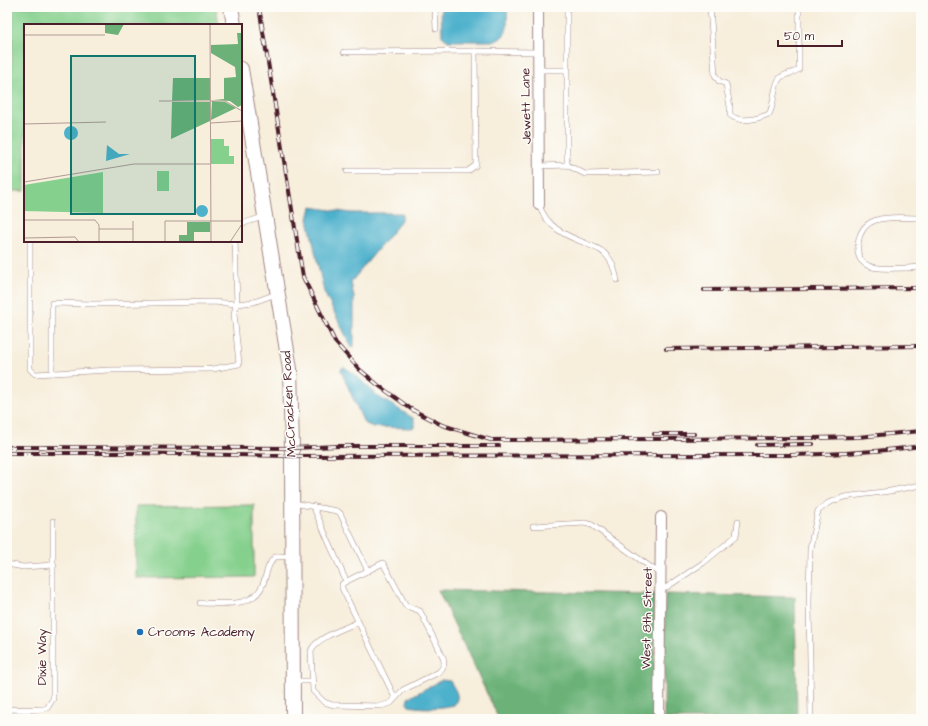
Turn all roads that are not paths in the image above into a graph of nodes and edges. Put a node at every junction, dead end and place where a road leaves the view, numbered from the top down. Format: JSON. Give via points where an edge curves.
{"nodes":[{"id":1,"x":231,"y":7,"type":"edge"},
{"id":2,"x":436,"y":7,"type":"edge"},
{"id":3,"x":538,"y":7,"type":"edge"},
{"id":4,"x":567,"y":7,"type":"edge"},
{"id":5,"x":710,"y":7,"type":"edge"},
{"id":6,"x":799,"y":7,"type":"edge"},
{"id":7,"x":234,"y":24,"type":"edge"},
{"id":8,"x":436,"y":29,"type":"dead end"},
{"id":9,"x":475,"y":51,"type":"junction"},
{"id":10,"x":344,"y":52,"type":"dead end"},
{"id":11,"x":538,"y":52,"type":"junction"},
{"id":12,"x":538,"y":70,"type":"junction"},
{"id":13,"x":568,"y":70,"type":"junction"},
{"id":14,"x":242,"y":77,"type":"edge"},
{"id":15,"x":567,"y":165,"type":"junction"},
{"id":16,"x":540,"y":166,"type":"junction"},
{"id":17,"x":347,"y":171,"type":"dead end"},
{"id":18,"x":658,"y":172,"type":"dead end"},
{"id":19,"x":539,"y":205,"type":"joint"},
{"id":20,"x":264,"y":217,"type":"junction"},
{"id":21,"x":921,"y":218,"type":"edge"},
{"id":22,"x":242,"y":224,"type":"edge"},
{"id":23,"x":30,"y":242,"type":"edge"},
{"id":24,"x":235,"y":242,"type":"edge"},
{"id":25,"x":921,"y":267,"type":"edge"},
{"id":26,"x":617,"y":280,"type":"dead end"},
{"id":27,"x":278,"y":294,"type":"junction"},
{"id":28,"x":237,"y":304,"type":"junction"},
{"id":29,"x":52,"y":373,"type":"junction"},
{"id":30,"x":921,"y":484,"type":"edge"},
{"id":31,"x":292,"y":502,"type":"junction"},
{"id":32,"x":313,"y":506,"type":"junction"},
{"id":33,"x":661,"y":517,"type":"dead end"},
{"id":34,"x":53,"y":521,"type":"dead end"},
{"id":35,"x":738,"y":521,"type":"dead end"},
{"id":36,"x":534,"y":526,"type":"dead end"},
{"id":37,"x":292,"y":556,"type":"junction"},
{"id":38,"x":7,"y":564,"type":"edge"},
{"id":39,"x":54,"y":565,"type":"junction"},
{"id":40,"x":368,"y":571,"type":"junction"},
{"id":41,"x":660,"y":574,"type":"junction"},
{"id":42,"x":346,"y":581,"type":"junction"},
{"id":43,"x":660,"y":592,"type":"junction"},
{"id":44,"x":200,"y":603,"type":"dead end"},
{"id":45,"x":358,"y":622,"type":"junction"},
{"id":46,"x":292,"y":681,"type":"junction"},
{"id":47,"x":312,"y":681,"type":"junction"},
{"id":48,"x":395,"y":698,"type":"junction"},
{"id":49,"x":7,"y":709,"type":"edge"},
{"id":50,"x":293,"y":719,"type":"edge"},
{"id":51,"x":659,"y":719,"type":"edge"},
{"id":52,"x":811,"y":719,"type":"edge"}],
"edges":[{"from":1,"to":7,"type":"street"},
{"from":2,"to":8,"type":"lane"},
{"from":3,"to":11,"type":"street","name":"Jewett Lane"},
{"from":4,"to":13,"type":"lane"},
{"from":5,"to":6,"type":"lane","via":[[715,75],[719,81],[726,84],[730,115],[740,120],[751,120],[769,114],[780,77],[799,69]]},
{"from":9,"to":10,"type":"lane"},
{"from":9,"to":11,"type":"lane"},
{"from":9,"to":17,"type":"lane","via":[[476,165],[468,170]]},
{"from":11,"to":12,"type":"street","name":"Jewett Lane"},
{"from":12,"to":13,"type":"lane"},
{"from":12,"to":16,"type":"street","name":"Jewett Lane"},
{"from":13,"to":15,"type":"lane"},
{"from":14,"to":20,"type":"street","name":"McCracken Road","via":[[247,124]]},
{"from":15,"to":16,"type":"lane"},
{"from":15,"to":18,"type":"lane","via":[[585,174]]},
{"from":16,"to":19,"type":"street","name":"Jewett Lane"},
{"from":19,"to":26,"type":"lane","via":[[543,216],[564,234],[601,250],[608,256]]},
{"from":20,"to":22,"type":"lane"},
{"from":20,"to":27,"type":"street","name":"McCracken Road"},
{"from":21,"to":25,"type":"lane","via":[[877,219],[865,225],[859,235],[858,245],[861,261],[870,267]]},
{"from":23,"to":29,"type":"lane","via":[[30,369],[35,374]]},
{"from":24,"to":28,"type":"lane"},
{"from":27,"to":28,"type":"lane","via":[[254,302]]},
{"from":27,"to":31,"type":"street","name":"McCracken Road","via":[[290,369]]},
{"from":28,"to":29,"type":"lane","via":[[234,313],[239,364],[213,369]]},
{"from":28,"to":29,"type":"lane","via":[[52,303]]},
{"from":30,"to":52,"type":"lane","via":[[844,497],[828,503],[818,511],[810,548]]},
{"from":31,"to":32,"type":"lane"},
{"from":31,"to":37,"type":"street","name":"McCracken Road"},
{"from":32,"to":40,"type":"lane","via":[[340,513]]},
{"from":32,"to":42,"type":"lane"},
{"from":33,"to":41,"type":"street","name":"West 8th Street"},
{"from":34,"to":39,"type":"lane","name":"Dixie Way"},
{"from":35,"to":43,"type":"lane","via":[[736,536]]},
{"from":36,"to":41,"type":"lane","via":[[586,523],[592,525]]},
{"from":37,"to":44,"type":"lane","via":[[276,557],[269,563],[262,586],[249,600],[240,603]]},
{"from":37,"to":46,"type":"street","name":"McCracken Road"},
{"from":38,"to":39,"type":"lane","via":[[23,567]]},
{"from":39,"to":49,"type":"lane","name":"Dixie Way","via":[[53,699],[47,708],[38,710]]},
{"from":40,"to":42,"type":"lane"},
{"from":40,"to":48,"type":"lane","via":[[383,563],[404,604],[420,611],[444,661],[439,672],[403,690]]},
{"from":41,"to":43,"type":"street","name":"West 8th Street"},
{"from":42,"to":45,"type":"lane","via":[[342,588]]},
{"from":43,"to":51,"type":"street","name":"West 8th Street"},
{"from":45,"to":47,"type":"lane","via":[[320,640],[312,647]]},
{"from":45,"to":48,"type":"lane"},
{"from":46,"to":47,"type":"lane"},
{"from":46,"to":50,"type":"street","name":"McCracken Road"},
{"from":47,"to":48,"type":"lane","via":[[315,694],[324,702],[333,705],[381,706],[391,703]]}]}
